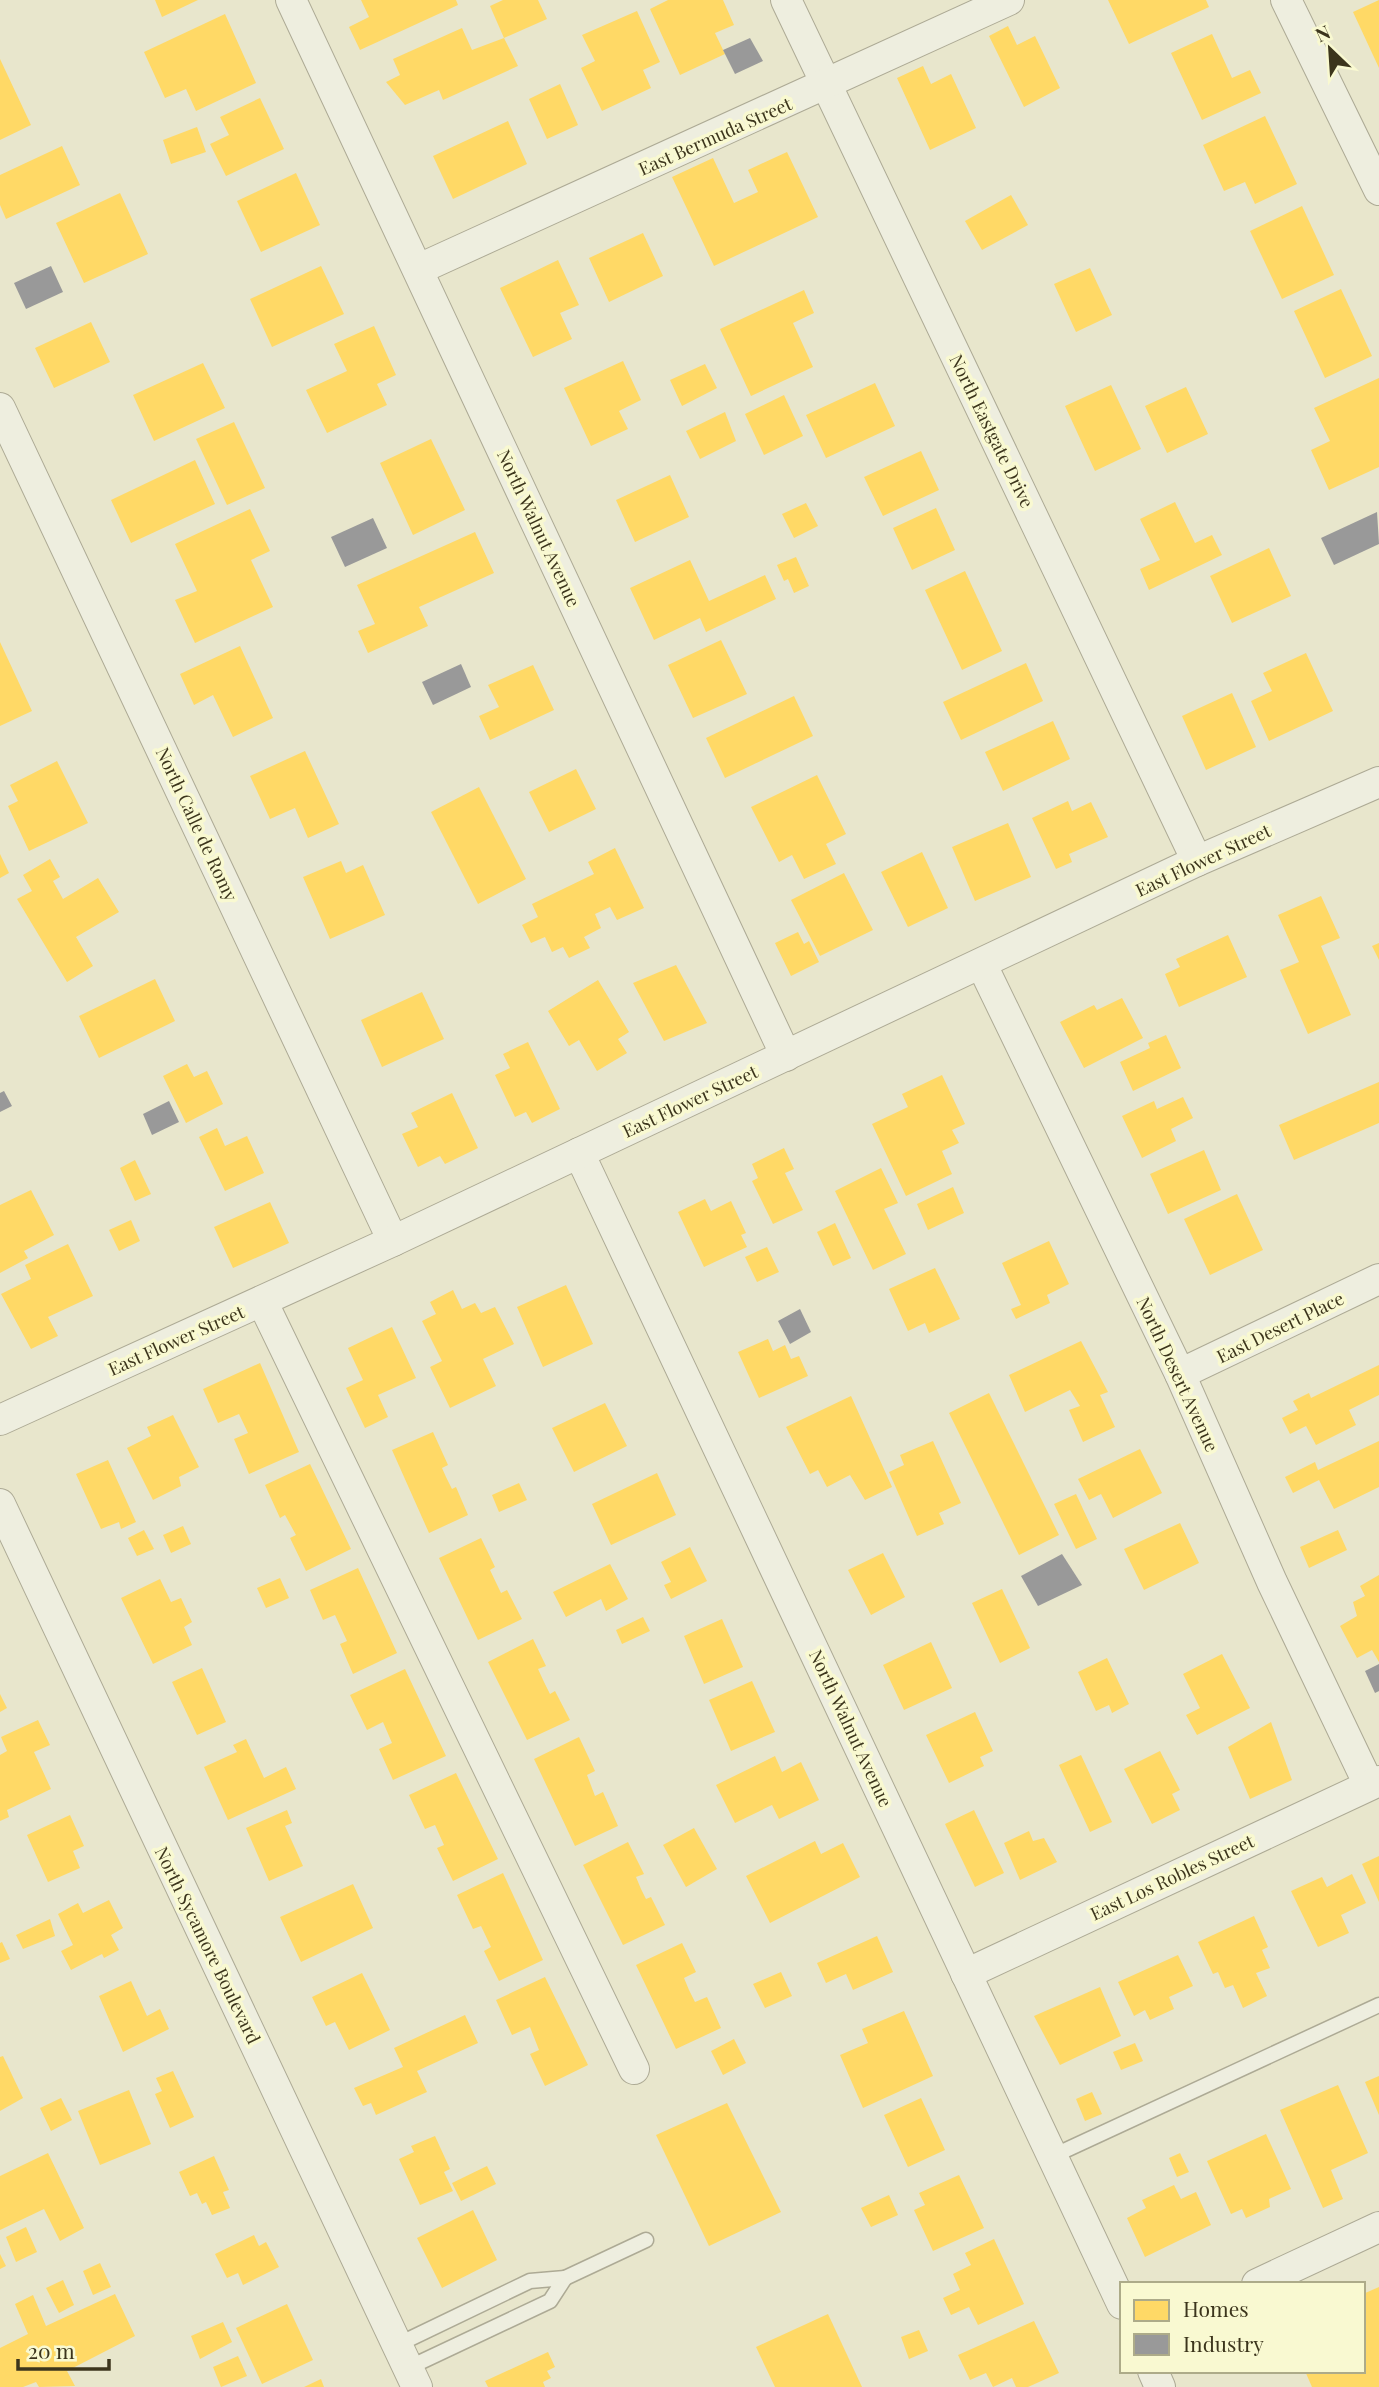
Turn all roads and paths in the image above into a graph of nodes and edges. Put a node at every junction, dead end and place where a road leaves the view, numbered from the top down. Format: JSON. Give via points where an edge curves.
{"nodes":[{"id":1,"x":291,"y":0,"type":"edge"},
{"id":2,"x":786,"y":0,"type":"edge"},
{"id":3,"x":1009,"y":0,"type":"edge"},
{"id":4,"x":1286,"y":0,"type":"edge"},
{"id":5,"x":827,"y":86,"type":"junction"},
{"id":6,"x":1379,"y":190,"type":"edge"},
{"id":7,"x":419,"y":270,"type":"junction"},
{"id":8,"x":0,"y":408,"type":"edge"},
{"id":9,"x":1379,"y":782,"type":"edge"},
{"id":10,"x":1197,"y":862,"type":"junction"},
{"id":11,"x":982,"y":965,"type":"junction"},
{"id":12,"x":786,"y":1056,"type":"junction"},
{"id":13,"x":579,"y":1153,"type":"junction"},
{"id":14,"x":393,"y":1241,"type":"junction"},
{"id":15,"x":1379,"y":1279,"type":"edge"},
{"id":16,"x":262,"y":1301,"type":"junction"},
{"id":17,"x":1181,"y":1374,"type":"junction"},
{"id":18,"x":0,"y":1420,"type":"edge"},
{"id":19,"x":0,"y":1504,"type":"edge"},
{"id":20,"x":1374,"y":1783,"type":"edge"},
{"id":21,"x":966,"y":1974,"type":"junction"},
{"id":22,"x":1379,"y":2005,"type":"edge"},
{"id":23,"x":634,"y":2069,"type":"dead end"},
{"id":24,"x":1053,"y":2156,"type":"junction"},
{"id":25,"x":1379,"y":2227,"type":"edge"},
{"id":26,"x":646,"y":2240,"type":"dead end"},
{"id":27,"x":565,"y":2278,"type":"junction"},
{"id":28,"x":1262,"y":2282,"type":"edge"},
{"id":29,"x":1120,"y":2300,"type":"edge"},
{"id":30,"x":408,"y":2367,"type":"edge"}],
"edges":[{"from":1,"to":7,"type":"street","name":"North Walnut Avenue"},
{"from":2,"to":5,"type":"street","name":"North Eastgate Drive"},
{"from":3,"to":5,"type":"street","name":"East Bermuda Street"},
{"from":4,"to":6,"type":"street"},
{"from":5,"to":7,"type":"street","name":"East Bermuda Street"},
{"from":5,"to":10,"type":"street","name":"North Eastgate Drive"},
{"from":7,"to":12,"type":"street","name":"North Walnut Avenue"},
{"from":8,"to":14,"type":"street","name":"North Calle de Romy"},
{"from":9,"to":10,"type":"street","name":"East Flower Street"},
{"from":10,"to":11,"type":"street","name":"East Flower Street"},
{"from":11,"to":12,"type":"street","name":"East Flower Street"},
{"from":11,"to":17,"type":"street","name":"North Desert Avenue"},
{"from":12,"to":13,"type":"street","name":"East Flower Street"},
{"from":13,"to":14,"type":"street","name":"East Flower Street"},
{"from":13,"to":21,"type":"street","name":"North Walnut Avenue"},
{"from":14,"to":16,"type":"street","name":"East Flower Street"},
{"from":15,"to":17,"type":"street","name":"East Desert Place"},
{"from":16,"to":18,"type":"street","name":"East Flower Street"},
{"from":16,"to":23,"type":"street"},
{"from":17,"to":20,"type":"street","name":"North Desert Avenue","via":[[1272,1582]]},
{"from":19,"to":30,"type":"street","name":"North Sycamore Boulevard"},
{"from":20,"to":21,"type":"street","name":"East Los Robles Street"},
{"from":21,"to":24,"type":"street","name":"North Walnut Avenue"},
{"from":22,"to":24,"type":"lane"},
{"from":24,"to":29,"type":"street","name":"North Walnut Avenue"},
{"from":25,"to":28,"type":"street"},
{"from":26,"to":27,"type":"lane"},
{"from":27,"to":30,"type":"lane","via":[[550,2301]]},
{"from":27,"to":30,"type":"lane","via":[[530,2281]]}]}
